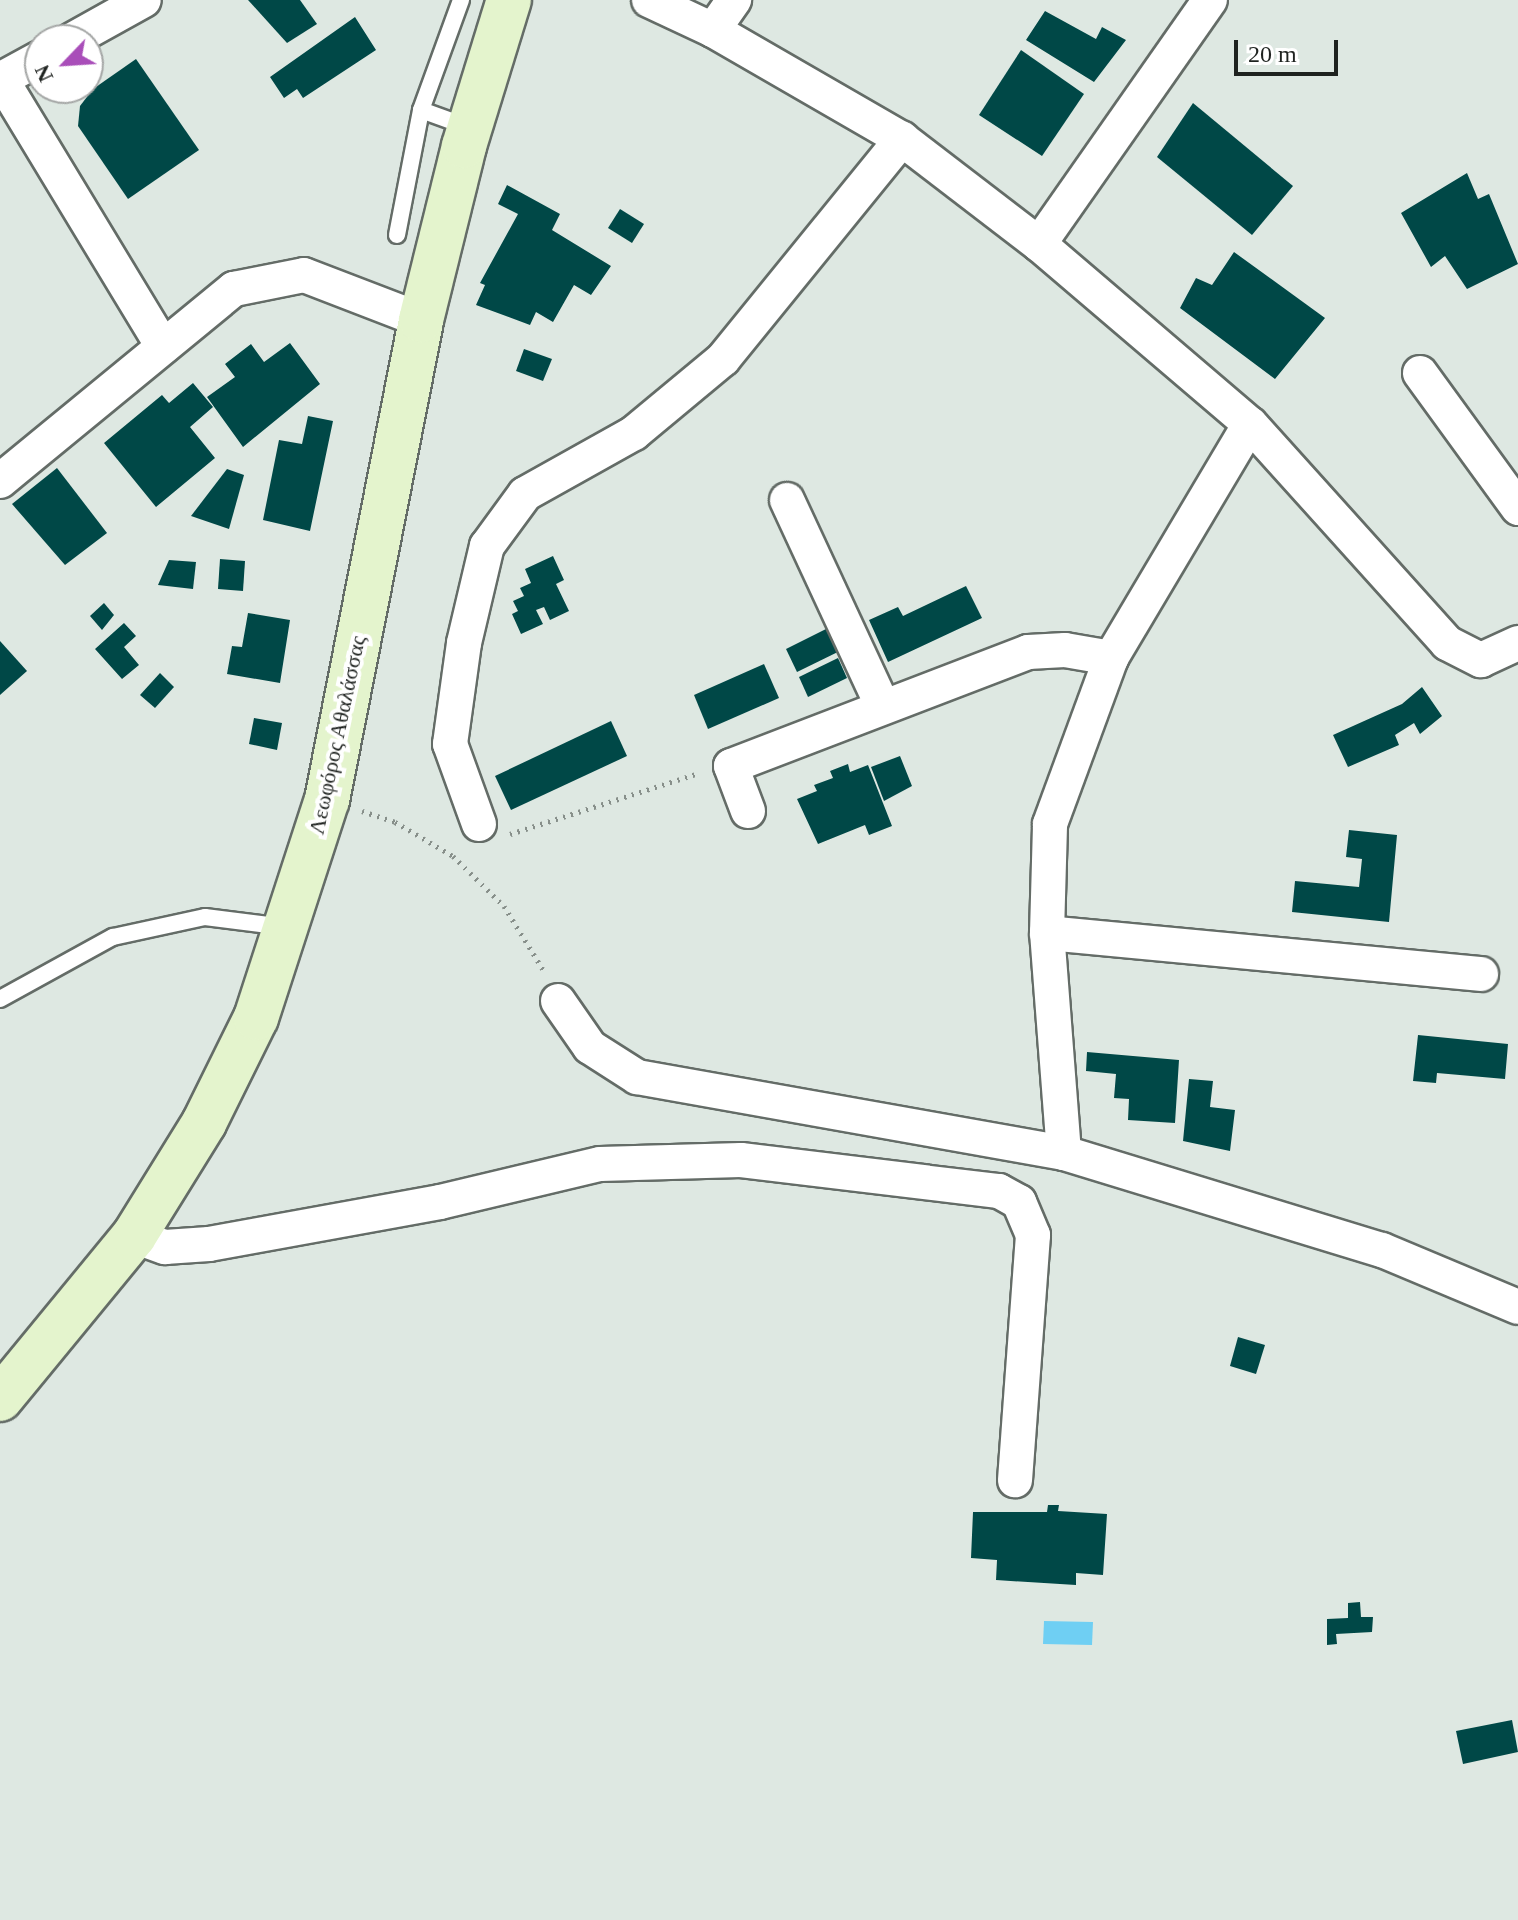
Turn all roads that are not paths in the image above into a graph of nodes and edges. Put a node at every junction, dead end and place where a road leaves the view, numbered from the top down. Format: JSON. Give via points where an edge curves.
{"nodes":[{"id":1,"x":144,"y":0,"type":"edge"},
{"id":2,"x":461,"y":0,"type":"edge"},
{"id":3,"x":509,"y":0,"type":"edge"},
{"id":4,"x":649,"y":0,"type":"edge"},
{"id":5,"x":734,"y":0,"type":"edge"},
{"id":6,"x":1210,"y":0,"type":"edge"},
{"id":7,"x":101,"y":24,"type":"edge"},
{"id":8,"x":713,"y":30,"type":"junction"},
{"id":9,"x":24,"y":67,"type":"edge"},
{"id":10,"x":0,"y":80,"type":"edge"},
{"id":11,"x":421,"y":110,"type":"junction"},
{"id":12,"x":469,"y":128,"type":"junction"},
{"id":13,"x":902,"y":139,"type":"junction"},
{"id":14,"x":397,"y":235,"type":"dead end"},
{"id":15,"x":1039,"y":244,"type":"junction"},
{"id":16,"x":421,"y":320,"type":"junction"},
{"id":17,"x":163,"y":347,"type":"junction"},
{"id":18,"x":1420,"y":373,"type":"dead end"},
{"id":19,"x":1250,"y":424,"type":"junction"},
{"id":20,"x":0,"y":481,"type":"edge"},
{"id":21,"x":787,"y":500,"type":"dead end"},
{"id":22,"x":1518,"y":508,"type":"edge"},
{"id":23,"x":1518,"y":643,"type":"edge"},
{"id":24,"x":1111,"y":658,"type":"junction"},
{"id":25,"x":883,"y":707,"type":"junction"},
{"id":26,"x":748,"y":811,"type":"dead end"},
{"id":27,"x":479,"y":824,"type":"road end"},
{"id":28,"x":288,"y":927,"type":"junction"},
{"id":29,"x":1047,"y":933,"type":"junction"},
{"id":30,"x":1481,"y":974,"type":"dead end"},
{"id":31,"x":0,"y":999,"type":"edge"},
{"id":32,"x":558,"y":1001,"type":"road end"},
{"id":33,"x":1064,"y":1153,"type":"junction"},
{"id":34,"x":134,"y":1236,"type":"junction"},
{"id":35,"x":1518,"y":1307,"type":"edge"},
{"id":36,"x":0,"y":1399,"type":"edge"},
{"id":37,"x":1015,"y":1480,"type":"dead end"}],
"edges":[{"from":1,"to":7,"type":"street"},
{"from":2,"to":11,"type":"lane"},
{"from":3,"to":12,"type":"main road","name":"Λεωφόρος Αθαλάσσας"},
{"from":4,"to":8,"type":"street"},
{"from":5,"to":8,"type":"street"},
{"from":6,"to":15,"type":"street"},
{"from":8,"to":13,"type":"street"},
{"from":9,"to":10,"type":"street"},
{"from":10,"to":17,"type":"street"},
{"from":11,"to":12,"type":"lane"},
{"from":11,"to":14,"type":"lane"},
{"from":12,"to":16,"type":"main road","name":"Λεωφόρος Αθαλάσσας"},
{"from":13,"to":15,"type":"street"},
{"from":13,"to":27,"type":"street","via":[[723,359],[634,433],[525,494],[487,546],[464,643],[450,744]]},
{"from":15,"to":19,"type":"street"},
{"from":16,"to":17,"type":"street","via":[[304,275],[234,289]]},
{"from":16,"to":28,"type":"main road","name":"Λεωφόρος Αθαλάσσας","via":[[327,800]]},
{"from":17,"to":20,"type":"street"},
{"from":18,"to":22,"type":"street"},
{"from":19,"to":23,"type":"street","via":[[1447,643],[1481,660]]},
{"from":19,"to":24,"type":"street"},
{"from":21,"to":25,"type":"street"},
{"from":24,"to":25,"type":"street","via":[[1065,650],[1028,652]]},
{"from":24,"to":29,"type":"street","via":[[1050,824]]},
{"from":25,"to":26,"type":"street","via":[[731,766]]},
{"from":28,"to":31,"type":"lane","via":[[205,917],[113,937]]},
{"from":28,"to":34,"type":"main road","name":"Λεωφόρος Αθαλάσσας","via":[[256,1018],[204,1123]]},
{"from":29,"to":30,"type":"street"},
{"from":29,"to":33,"type":"street"},
{"from":32,"to":33,"type":"street","via":[[590,1047],[637,1077]]},
{"from":33,"to":35,"type":"street","via":[[1382,1250]]},
{"from":34,"to":36,"type":"main road","name":"Λεωφόρος Αθαλάσσας"},
{"from":34,"to":37,"type":"street","via":[[165,1247],[209,1244],[440,1202],[600,1164],[741,1160],[999,1191],[1019,1202],[1033,1235]]}]}
